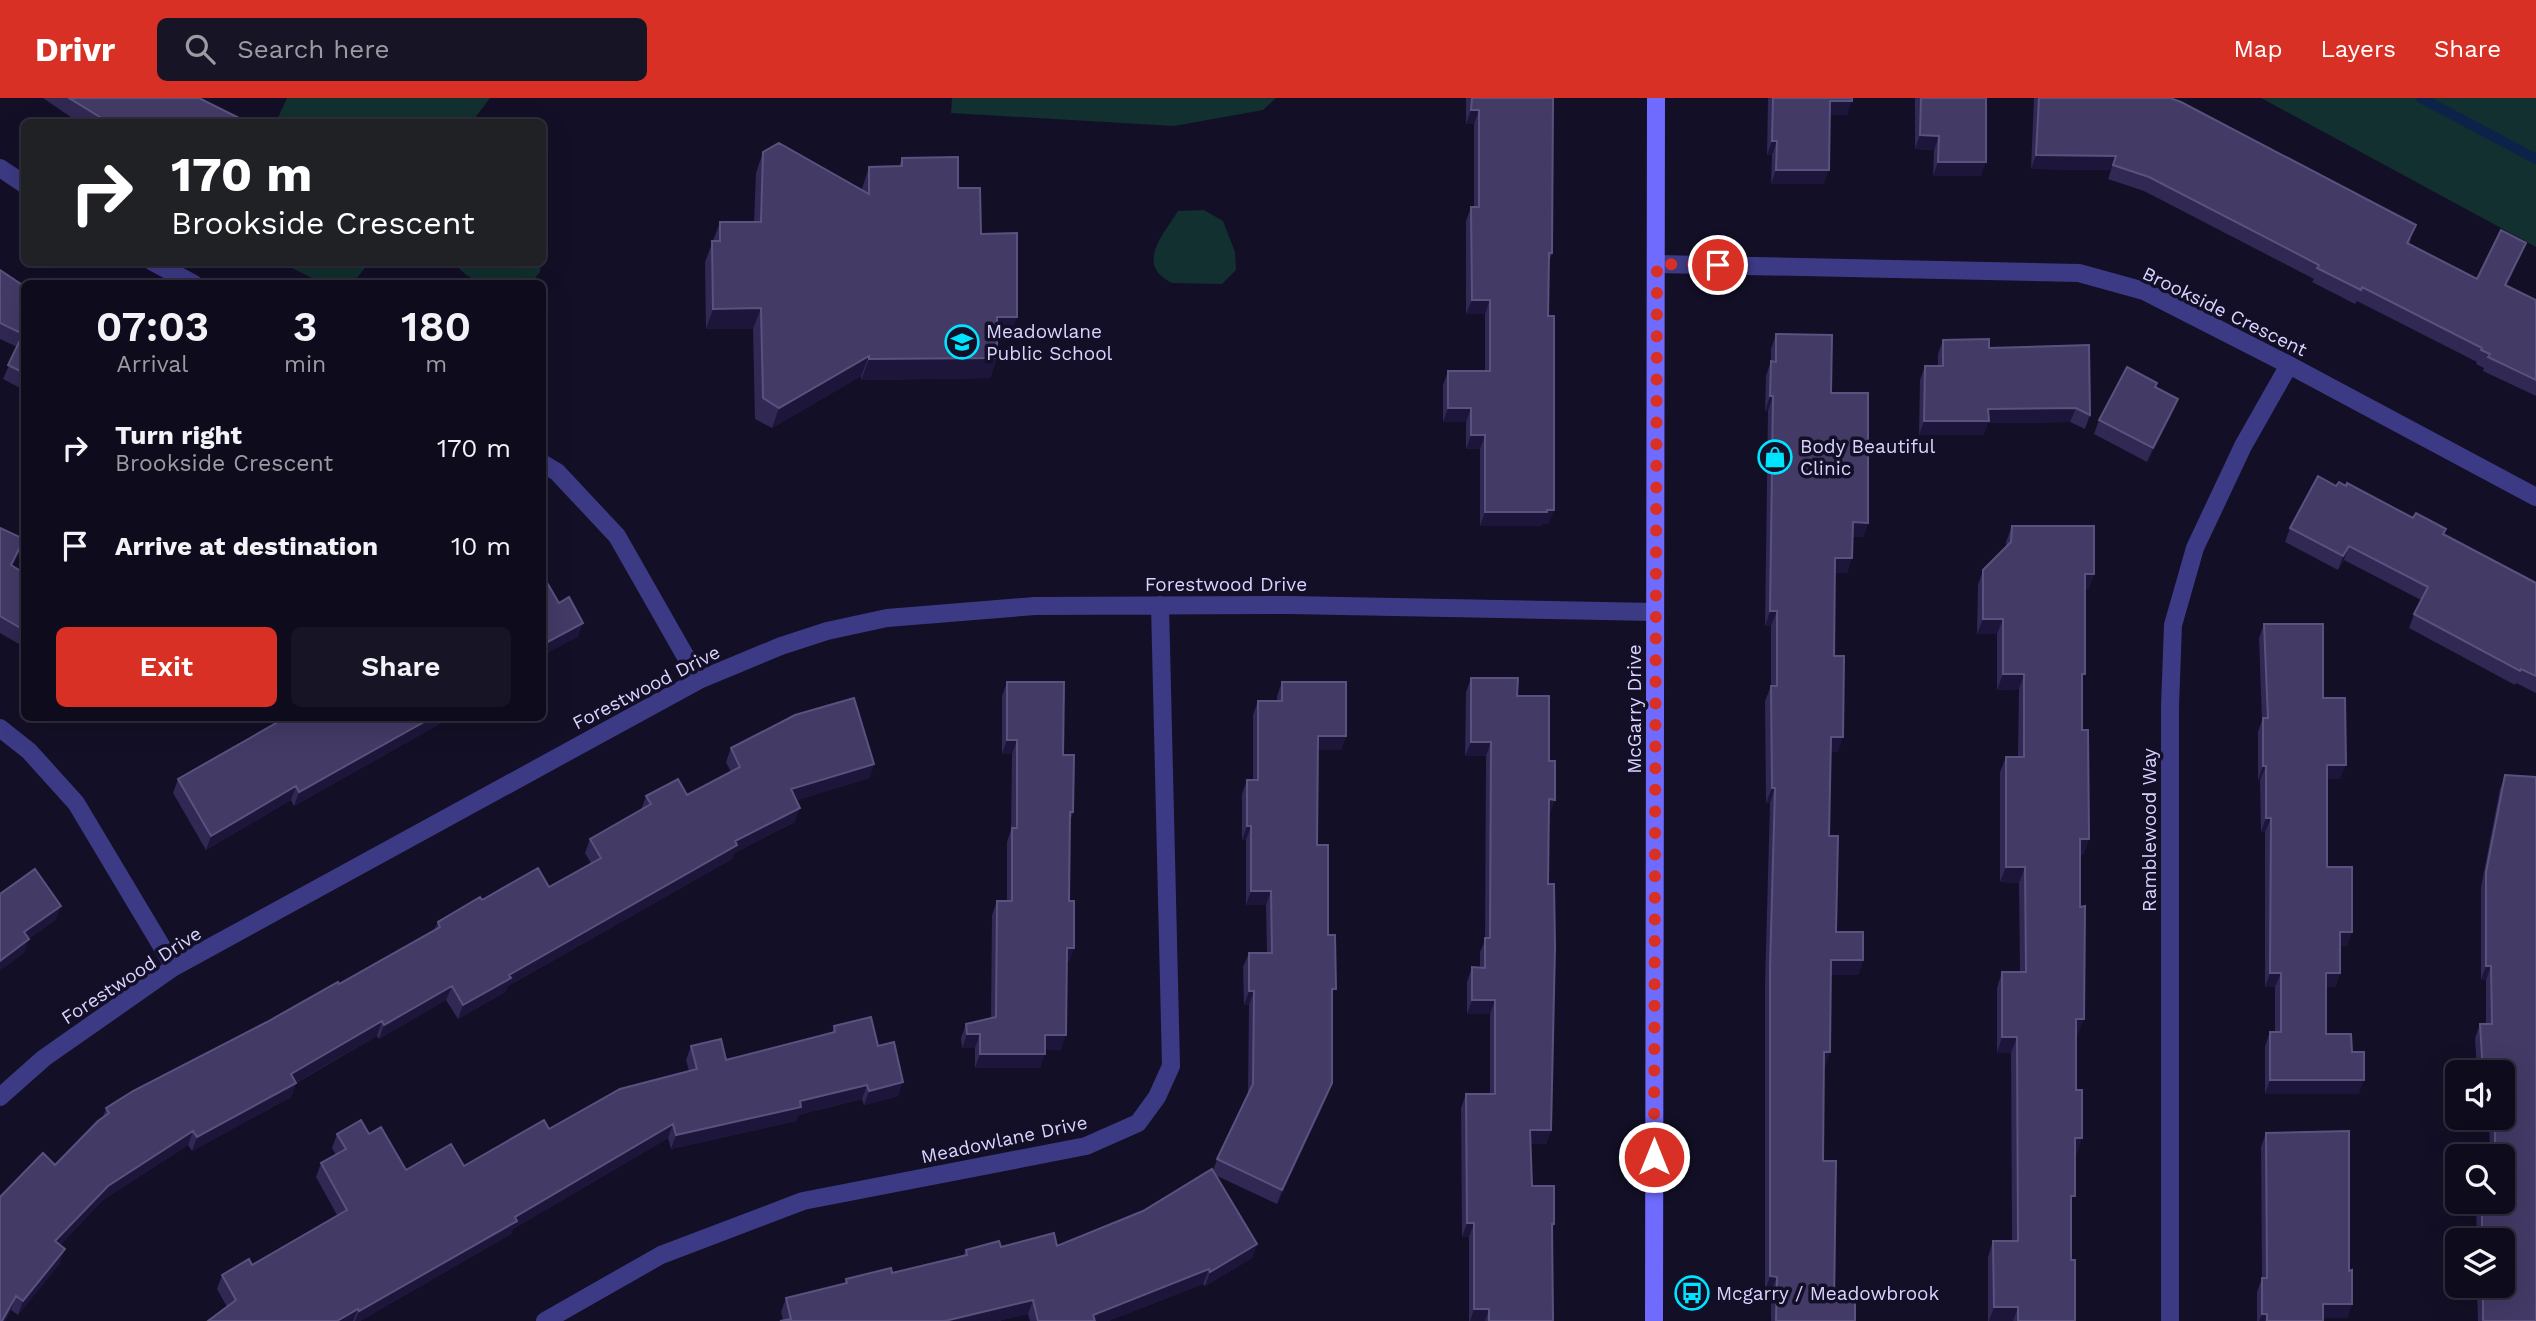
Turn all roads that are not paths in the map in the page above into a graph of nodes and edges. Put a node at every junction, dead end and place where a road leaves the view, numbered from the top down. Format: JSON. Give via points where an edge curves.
{"nodes":[{"id":1,"x":1656,"y":98,"type":"edge"},
{"id":2,"x":0,"y":168,"type":"edge"},
{"id":3,"x":21,"y":182,"type":"edge"},
{"id":4,"x":1657,"y":264,"type":"junction"},
{"id":5,"x":160,"y":266,"type":"edge"},
{"id":6,"x":187,"y":280,"type":"edge"},
{"id":7,"x":2289,"y":365,"type":"junction"},
{"id":8,"x":546,"y":465,"type":"edge"},
{"id":9,"x":2536,"y":497,"type":"edge"},
{"id":10,"x":1160,"y":605,"type":"junction"},
{"id":11,"x":1655,"y":611,"type":"junction"},
{"id":12,"x":699,"y":680,"type":"junction"},
{"id":13,"x":0,"y":728,"type":"edge"},
{"id":14,"x":174,"y":967,"type":"junction"},
{"id":15,"x":0,"y":1097,"type":"edge"},
{"id":16,"x":545,"y":1321,"type":"edge"},
{"id":17,"x":1654,"y":1321,"type":"edge"},
{"id":18,"x":2170,"y":1321,"type":"edge"}],
"edges":[{"from":1,"to":4,"type":"street","name":"McGarry Drive"},
{"from":2,"to":3,"type":"street"},
{"from":4,"to":7,"type":"street","name":"Brookside Crescent","via":[[2079,273],[2144,291]]},
{"from":4,"to":11,"type":"street","name":"McGarry Drive"},
{"from":5,"to":6,"type":"street"},
{"from":7,"to":9,"type":"street","name":"Brookside Crescent"},
{"from":7,"to":18,"type":"street","name":"Ramblewood Way","via":[[2243,446],[2195,548],[2173,625]]},
{"from":8,"to":12,"type":"street","via":[[617,536]]},
{"from":10,"to":11,"type":"street","name":"Forestwood Drive"},
{"from":10,"to":12,"type":"street","name":"Forestwood Drive","via":[[1035,606],[887,618],[781,646]]},
{"from":10,"to":16,"type":"street","name":"Meadowlane Drive","via":[[1171,1066],[1138,1123],[1086,1146],[803,1201],[661,1255]]},
{"from":11,"to":17,"type":"street","name":"McGarry Drive"},
{"from":12,"to":14,"type":"street","name":"Forestwood Drive"},
{"from":13,"to":14,"type":"street","via":[[29,751],[76,803]]},
{"from":14,"to":15,"type":"street","name":"Forestwood Drive","via":[[44,1058]]}]}
